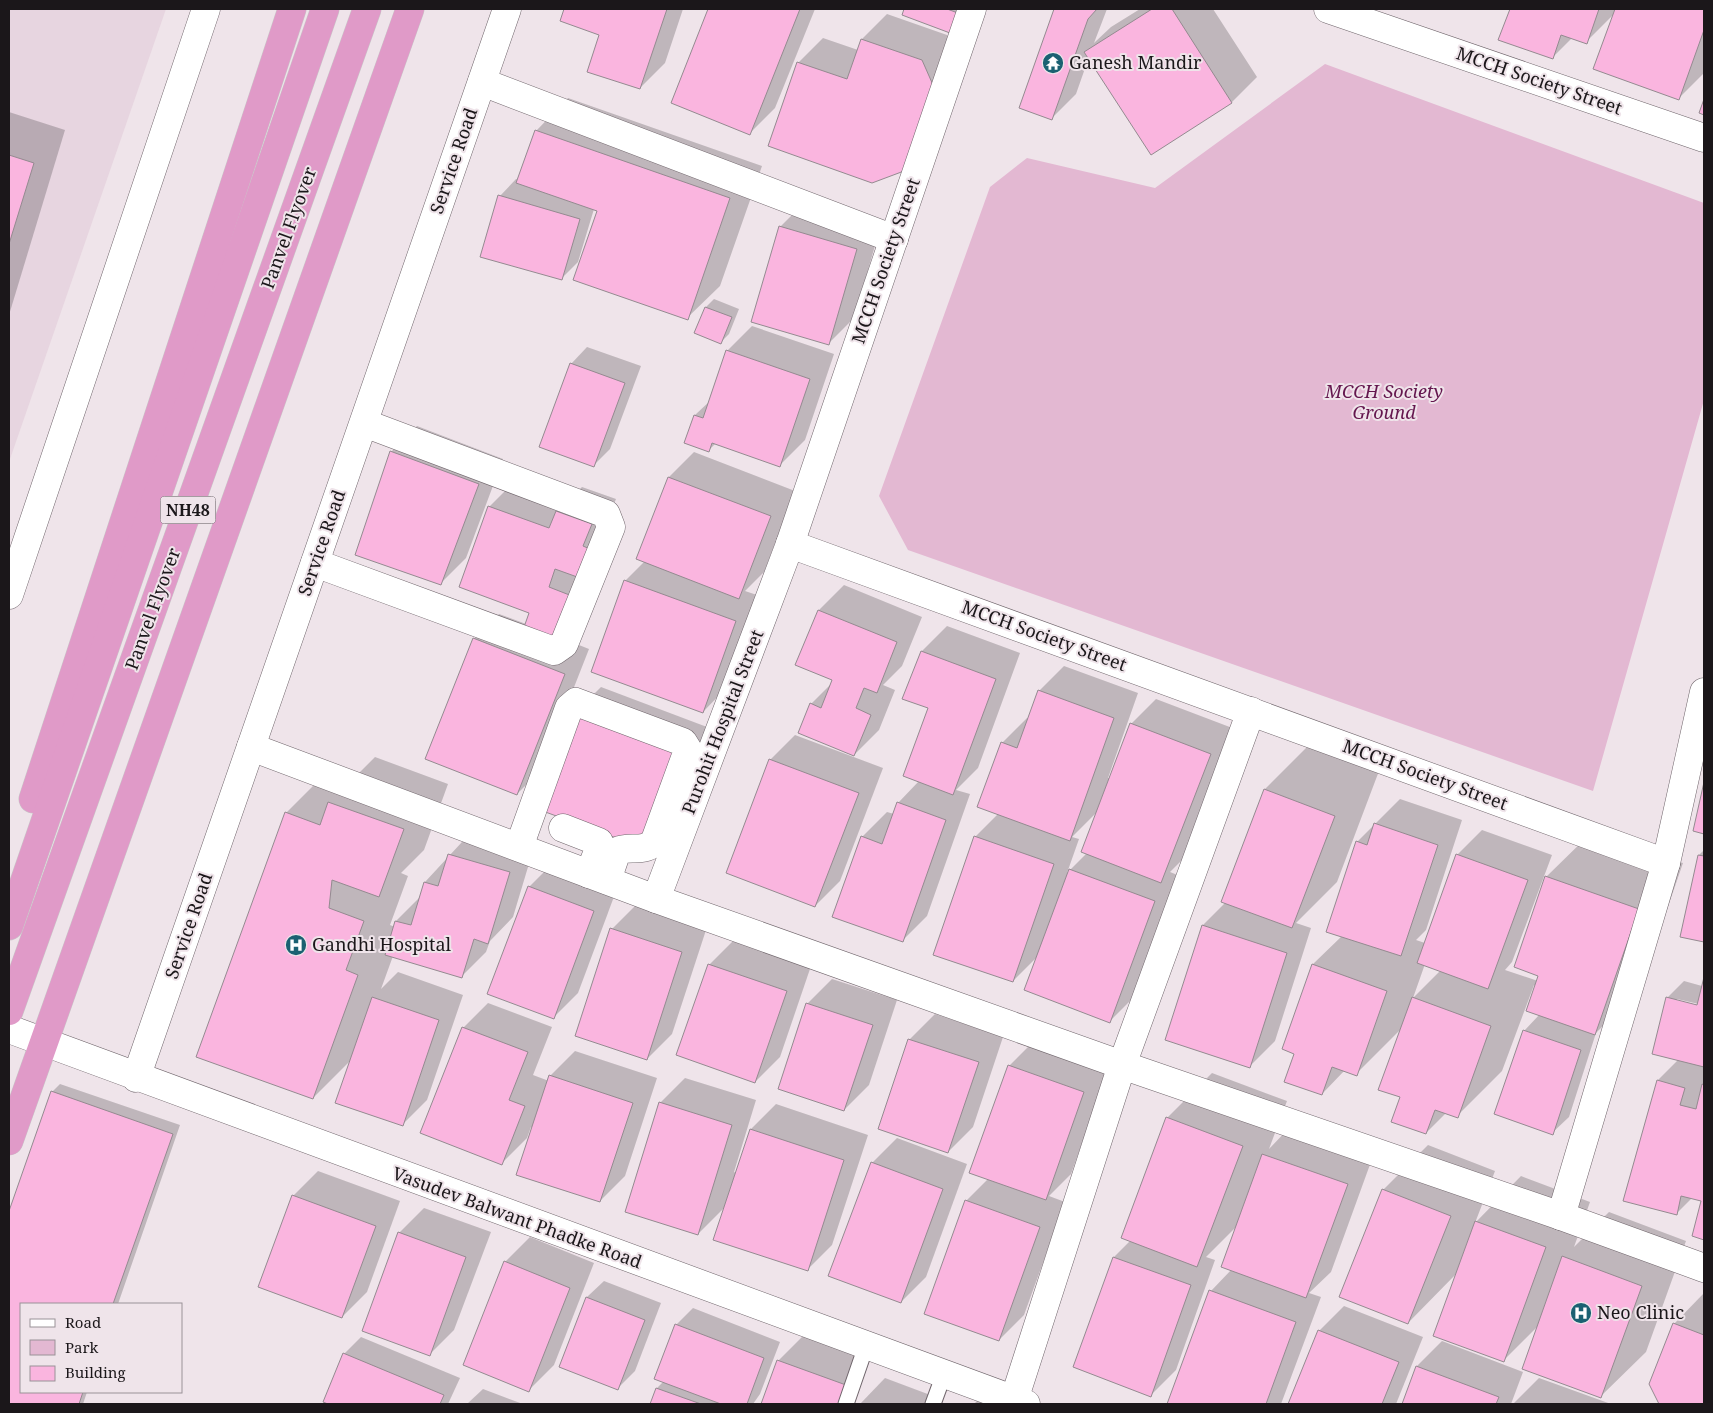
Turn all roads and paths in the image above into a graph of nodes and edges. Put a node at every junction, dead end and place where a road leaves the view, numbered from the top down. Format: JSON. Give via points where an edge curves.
{"nodes":[{"id":1,"x":206,"y":9,"type":"edge"},
{"id":2,"x":292,"y":9,"type":"edge"},
{"id":3,"x":325,"y":9,"type":"edge"},
{"id":4,"x":367,"y":9,"type":"edge"},
{"id":5,"x":410,"y":9,"type":"edge"},
{"id":6,"x":507,"y":9,"type":"edge"},
{"id":7,"x":972,"y":9,"type":"edge"},
{"id":8,"x":1328,"y":9,"type":"edge"},
{"id":9,"x":1375,"y":16,"type":"edge"},
{"id":10,"x":482,"y":82,"type":"junction"},
{"id":11,"x":1704,"y":138,"type":"edge"},
{"id":12,"x":894,"y":238,"type":"junction"},
{"id":13,"x":364,"y":423,"type":"junction"},
{"id":14,"x":790,"y":544,"type":"junction"},
{"id":15,"x":315,"y":563,"type":"junction"},
{"id":16,"x":9,"y":595,"type":"edge"},
{"id":17,"x":1704,"y":692,"type":"edge"},
{"id":18,"x":1251,"y":711,"type":"junction"},
{"id":19,"x":1700,"y":728,"type":"edge"},
{"id":20,"x":251,"y":746,"type":"junction"},
{"id":21,"x":696,"y":762,"type":"junction"},
{"id":22,"x":563,"y":828,"type":"dead end"},
{"id":23,"x":519,"y":847,"type":"junction"},
{"id":24,"x":1666,"y":862,"type":"junction"},
{"id":25,"x":9,"y":871,"type":"edge"},
{"id":26,"x":598,"y":877,"type":"junction"},
{"id":27,"x":656,"y":899,"type":"junction"},
{"id":28,"x":9,"y":926,"type":"edge"},
{"id":29,"x":9,"y":1011,"type":"edge"},
{"id":30,"x":9,"y":1029,"type":"edge"},
{"id":31,"x":43,"y":1044,"type":"junction"},
{"id":32,"x":1122,"y":1065,"type":"junction"},
{"id":33,"x":136,"y":1078,"type":"junction"},
{"id":34,"x":9,"y":1141,"type":"edge"},
{"id":35,"x":1561,"y":1216,"type":"junction"},
{"id":36,"x":1704,"y":1268,"type":"edge"},
{"id":37,"x":866,"y":1346,"type":"junction"},
{"id":38,"x":944,"y":1374,"type":"junction"},
{"id":39,"x":1020,"y":1402,"type":"edge"},
{"id":40,"x":846,"y":1404,"type":"edge"},
{"id":41,"x":932,"y":1404,"type":"edge"}],
"edges":[{"from":1,"to":16,"type":"street"},
{"from":2,"to":25,"type":"highway"},
{"from":3,"to":28,"type":"highway","name":"Panvel Flyover","number":"NH48"},
{"from":4,"to":29,"type":"highway","name":"Panvel Flyover","number":"NH48"},
{"from":5,"to":31,"type":"highway"},
{"from":6,"to":10,"type":"street","name":"Service Road"},
{"from":7,"to":12,"type":"street","name":"MCCH Society Street"},
{"from":8,"to":9,"type":"street","name":"MCCH Society Street"},
{"from":9,"to":11,"type":"street","name":"MCCH Society Street"},
{"from":10,"to":12,"type":"street"},
{"from":10,"to":13,"type":"street","name":"Service Road"},
{"from":12,"to":14,"type":"street","name":"MCCH Society Street"},
{"from":13,"to":15,"type":"street","name":"Service Road"},
{"from":13,"to":15,"type":"street","via":[[606,514],[611,527],[564,644],[554,651]]},
{"from":14,"to":18,"type":"street","name":"MCCH Society Street"},
{"from":14,"to":21,"type":"street","name":"Purohit Hospital Street"},
{"from":15,"to":20,"type":"street","name":"Service Road"},
{"from":17,"to":19,"type":"street"},
{"from":18,"to":24,"type":"street","name":"MCCH Society Street"},
{"from":18,"to":32,"type":"street"},
{"from":19,"to":24,"type":"street"},
{"from":20,"to":23,"type":"street"},
{"from":20,"to":33,"type":"street","name":"Service Road"},
{"from":21,"to":23,"type":"street","via":[[683,742],[576,702],[569,708]]},
{"from":21,"to":26,"type":"street","via":[[654,844],[645,850],[617,851]]},
{"from":21,"to":27,"type":"street","name":"Purohit Hospital Street"},
{"from":22,"to":26,"type":"street","via":[[599,842]]},
{"from":23,"to":26,"type":"street"},
{"from":24,"to":35,"type":"street"},
{"from":26,"to":27,"type":"street"},
{"from":27,"to":32,"type":"street"},
{"from":30,"to":31,"type":"street","name":"Vasudev Balwant Phadke Road"},
{"from":31,"to":33,"type":"street","name":"Vasudev Balwant Phadke Road"},
{"from":31,"to":34,"type":"highway"},
{"from":32,"to":35,"type":"street"},
{"from":32,"to":39,"type":"street"},
{"from":33,"to":37,"type":"street","name":"Vasudev Balwant Phadke Road"},
{"from":35,"to":36,"type":"street"},
{"from":37,"to":38,"type":"street","name":"Vasudev Balwant Phadke Road"},
{"from":37,"to":40,"type":"lane"},
{"from":38,"to":39,"type":"street","name":"Vasudev Balwant Phadke Road"},
{"from":38,"to":41,"type":"lane"}]}
